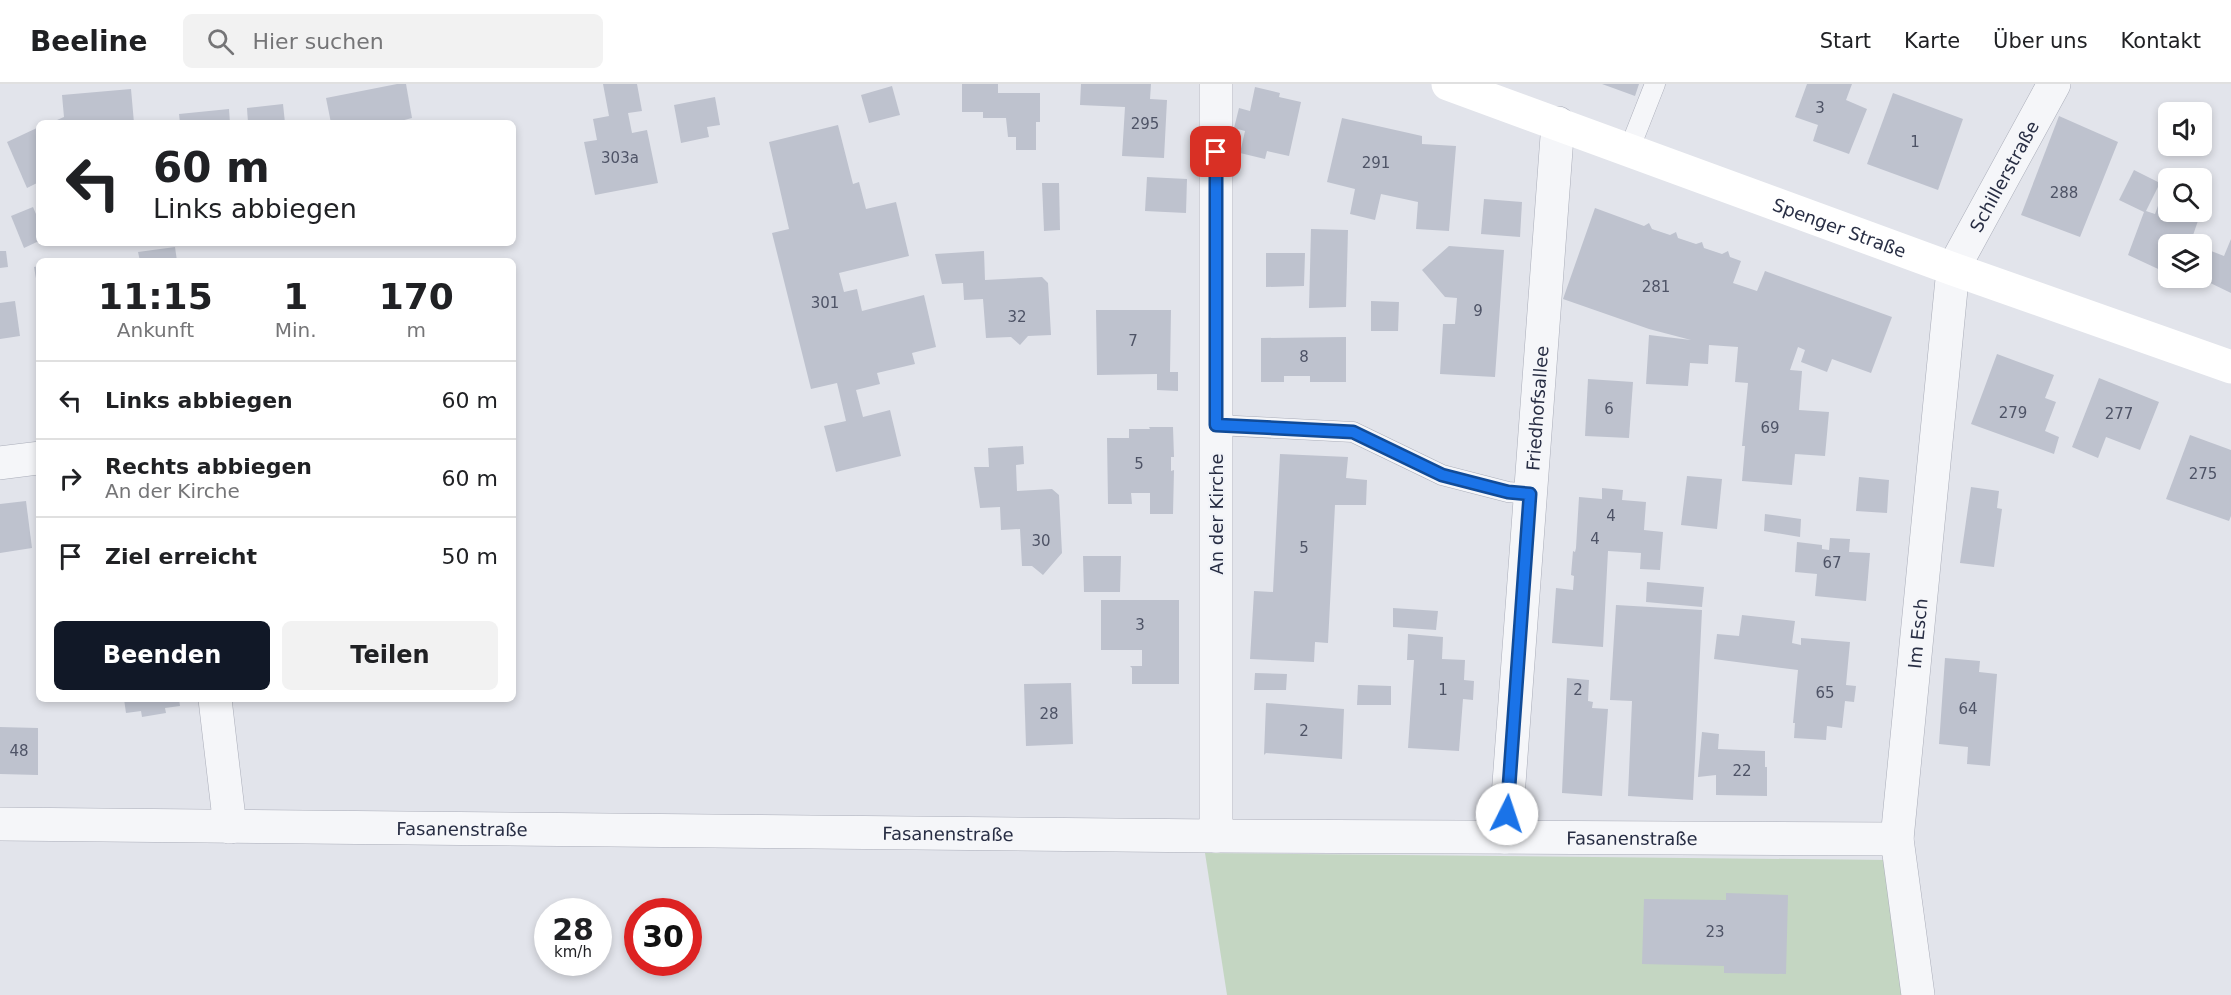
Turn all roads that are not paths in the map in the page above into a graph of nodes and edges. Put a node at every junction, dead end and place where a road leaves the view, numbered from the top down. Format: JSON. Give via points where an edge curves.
{"nodes":[{"id":1,"x":1216,"y":84,"type":"edge"},
{"id":2,"x":1448,"y":84,"type":"edge"},
{"id":3,"x":1655,"y":84,"type":"edge"},
{"id":4,"x":2054,"y":84,"type":"edge"},
{"id":5,"x":1558,"y":123,"type":"junction"},
{"id":6,"x":1629,"y":150,"type":"junction"},
{"id":7,"x":1953,"y":269,"type":"junction"},
{"id":8,"x":2231,"y":367,"type":"edge"},
{"id":9,"x":1216,"y":425,"type":"junction"},
{"id":10,"x":36,"y":458,"type":"edge"},
{"id":11,"x":0,"y":463,"type":"edge"},
{"id":12,"x":1530,"y":494,"type":"junction"},
{"id":13,"x":214,"y":702,"type":"edge"},
{"id":14,"x":0,"y":824,"type":"edge"},
{"id":15,"x":230,"y":827,"type":"junction"},
{"id":16,"x":1216,"y":836,"type":"junction"},
{"id":17,"x":1505,"y":837,"type":"junction"},
{"id":18,"x":1897,"y":839,"type":"junction"},
{"id":19,"x":1918,"y":995,"type":"edge"}],
"edges":[{"from":1,"to":9,"type":"street","name":"An der Kirche"},
{"from":2,"to":5,"type":"street","name":"Spenger Straße"},
{"from":3,"to":6,"type":"lane"},
{"from":4,"to":7,"type":"street","name":"Schillerstraße"},
{"from":5,"to":6,"type":"street","name":"Spenger Straße"},
{"from":5,"to":12,"type":"street","name":"Friedhofsallee"},
{"from":6,"to":7,"type":"street","name":"Spenger Straße"},
{"from":7,"to":8,"type":"street","name":"Spenger Straße"},
{"from":7,"to":18,"type":"street","name":"Im Esch"},
{"from":9,"to":12,"type":"lane","via":[[1353,432],[1442,475]]},
{"from":9,"to":16,"type":"street","name":"An der Kirche"},
{"from":10,"to":11,"type":"street"},
{"from":12,"to":17,"type":"street","name":"Friedhofsallee"},
{"from":13,"to":15,"type":"street"},
{"from":14,"to":15,"type":"street","name":"Fasanenstraße"},
{"from":15,"to":16,"type":"street","name":"Fasanenstraße"},
{"from":16,"to":17,"type":"street","name":"Fasanenstraße"},
{"from":17,"to":18,"type":"street","name":"Fasanenstraße"},
{"from":18,"to":19,"type":"street","name":"Im Esch"}]}
